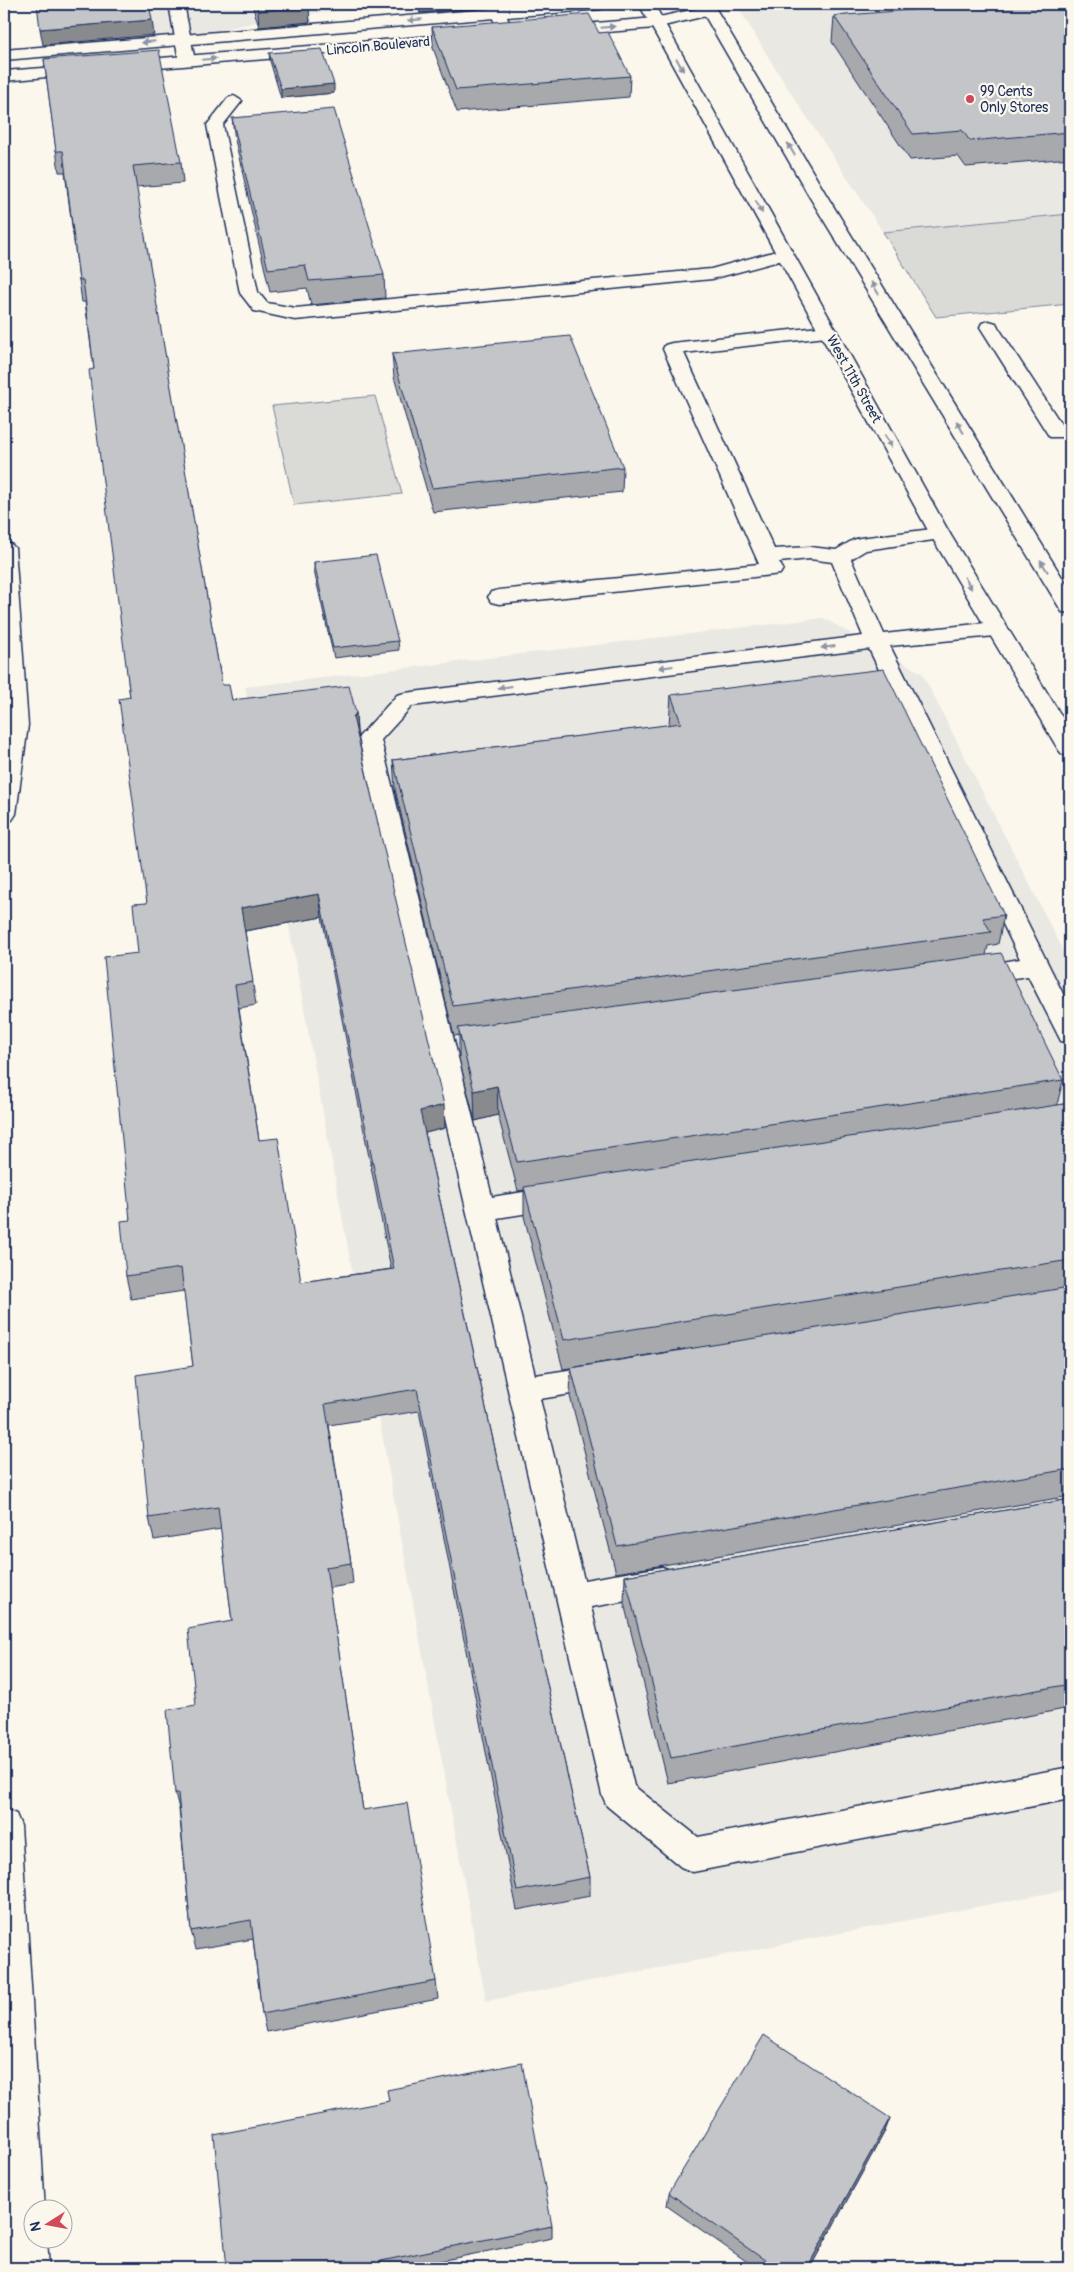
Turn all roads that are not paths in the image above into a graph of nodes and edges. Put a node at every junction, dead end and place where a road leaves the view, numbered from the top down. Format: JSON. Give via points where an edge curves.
{"nodes":[{"id":1,"x":176,"y":4,"type":"edge"},
{"id":2,"x":601,"y":4,"type":"edge"},
{"id":3,"x":646,"y":4,"type":"edge"},
{"id":4,"x":667,"y":4,"type":"edge"},
{"id":5,"x":707,"y":7,"type":"edge"},
{"id":6,"x":496,"y":8,"type":"edge"},
{"id":7,"x":655,"y":23,"type":"junction"},
{"id":8,"x":546,"y":32,"type":"edge"},
{"id":9,"x":526,"y":34,"type":"edge"},
{"id":10,"x":507,"y":35,"type":"junction"},
{"id":11,"x":183,"y":39,"type":"junction"},
{"id":12,"x":4,"y":55,"type":"edge"},
{"id":13,"x":187,"y":61,"type":"junction"},
{"id":14,"x":4,"y":76,"type":"edge"},
{"id":15,"x":234,"y":101,"type":"dead end"},
{"id":16,"x":784,"y":254,"type":"junction"},
{"id":17,"x":989,"y":327,"type":"dead end"},
{"id":18,"x":828,"y":332,"type":"junction"},
{"id":19,"x":1057,"y":433,"type":"dead end"},
{"id":20,"x":940,"y":534,"type":"junction"},
{"id":21,"x":4,"y":548,"type":"edge"},
{"id":22,"x":767,"y":556,"type":"junction"},
{"id":23,"x":840,"y":557,"type":"junction"},
{"id":24,"x":499,"y":597,"type":"dead end"},
{"id":25,"x":1070,"y":607,"type":"edge"},
{"id":26,"x":995,"y":629,"type":"junction"},
{"id":27,"x":876,"y":641,"type":"junction"},
{"id":28,"x":1070,"y":749,"type":"edge"},
{"id":29,"x":4,"y":814,"type":"edge"},
{"id":30,"x":1036,"y":966,"type":"junction"},
{"id":31,"x":949,"y":978,"type":"edge"},
{"id":32,"x":1070,"y":1034,"type":"edge"},
{"id":33,"x":588,"y":1193,"type":"edge"},
{"id":34,"x":480,"y":1210,"type":"junction"},
{"id":35,"x":631,"y":1372,"type":"edge"},
{"id":36,"x":523,"y":1389,"type":"junction"},
{"id":37,"x":690,"y":1576,"type":"edge"},
{"id":38,"x":573,"y":1596,"type":"junction"},
{"id":39,"x":1070,"y":1783,"type":"edge"},
{"id":40,"x":4,"y":1826,"type":"edge"},
{"id":41,"x":29,"y":2268,"type":"edge"}],
"edges":[{"from":1,"to":11,"type":"main road"},
{"from":2,"to":6,"type":"main road","name":"Lincoln Boulevard"},
{"from":3,"to":7,"type":"main road","name":"West 11th Street"},
{"from":4,"to":5,"type":"main road"},
{"from":5,"to":7,"type":"main road"},
{"from":25,"to":5,"type":"main road","one_way":true,"via":[[818,196]]},
{"from":6,"to":10,"type":"main road"},
{"from":6,"to":11,"type":"main road","name":"Lincoln Boulevard","one_way":true},
{"from":8,"to":7,"type":"main road","one_way":true},
{"from":7,"to":16,"type":"main road","name":"West 11th Street","one_way":true},
{"from":9,"to":10,"type":"main road","name":"Lincoln Boulevard"},
{"from":13,"to":10,"type":"main road","name":"Lincoln Boulevard","one_way":true},
{"from":11,"to":12,"type":"main road","name":"Lincoln Boulevard","one_way":true},
{"from":11,"to":13,"type":"main road"},
{"from":13,"to":14,"type":"main road","name":"Lincoln Boulevard"},
{"from":15,"to":16,"type":"main road","via":[[215,125],[250,293],[261,307],[295,314],[712,274]]},
{"from":16,"to":18,"type":"main road","name":"West 11th Street"},
{"from":17,"to":19,"type":"main road"},
{"from":18,"to":20,"type":"main road","name":"West 11th Street","one_way":true},
{"from":18,"to":22,"type":"main road","via":[[672,349]]},
{"from":20,"to":23,"type":"main road","via":[[860,544]]},
{"from":20,"to":26,"type":"main road","name":"West 11th Street","one_way":true},
{"from":21,"to":29,"type":"main road","via":[[16,725]]},
{"from":22,"to":23,"type":"main road","via":[[810,553]]},
{"from":22,"to":24,"type":"main road","via":[[772,569]]},
{"from":23,"to":27,"type":"main road"},
{"from":26,"to":27,"type":"main road"},
{"from":26,"to":28,"type":"main road","name":"West 11th Street"},
{"from":27,"to":30,"type":"main road"},
{"from":27,"to":34,"type":"main road","one_way":true,"via":[[405,700],[369,739],[452,1048]]},
{"from":30,"to":31,"type":"main road"},
{"from":30,"to":32,"type":"main road"},
{"from":33,"to":34,"type":"main road"},
{"from":34,"to":36,"type":"main road"},
{"from":35,"to":36,"type":"main road"},
{"from":36,"to":38,"type":"main road"},
{"from":37,"to":38,"type":"main road"},
{"from":38,"to":39,"type":"main road","via":[[619,1795],[693,1854]]},
{"from":40,"to":41,"type":"main road"}]}
